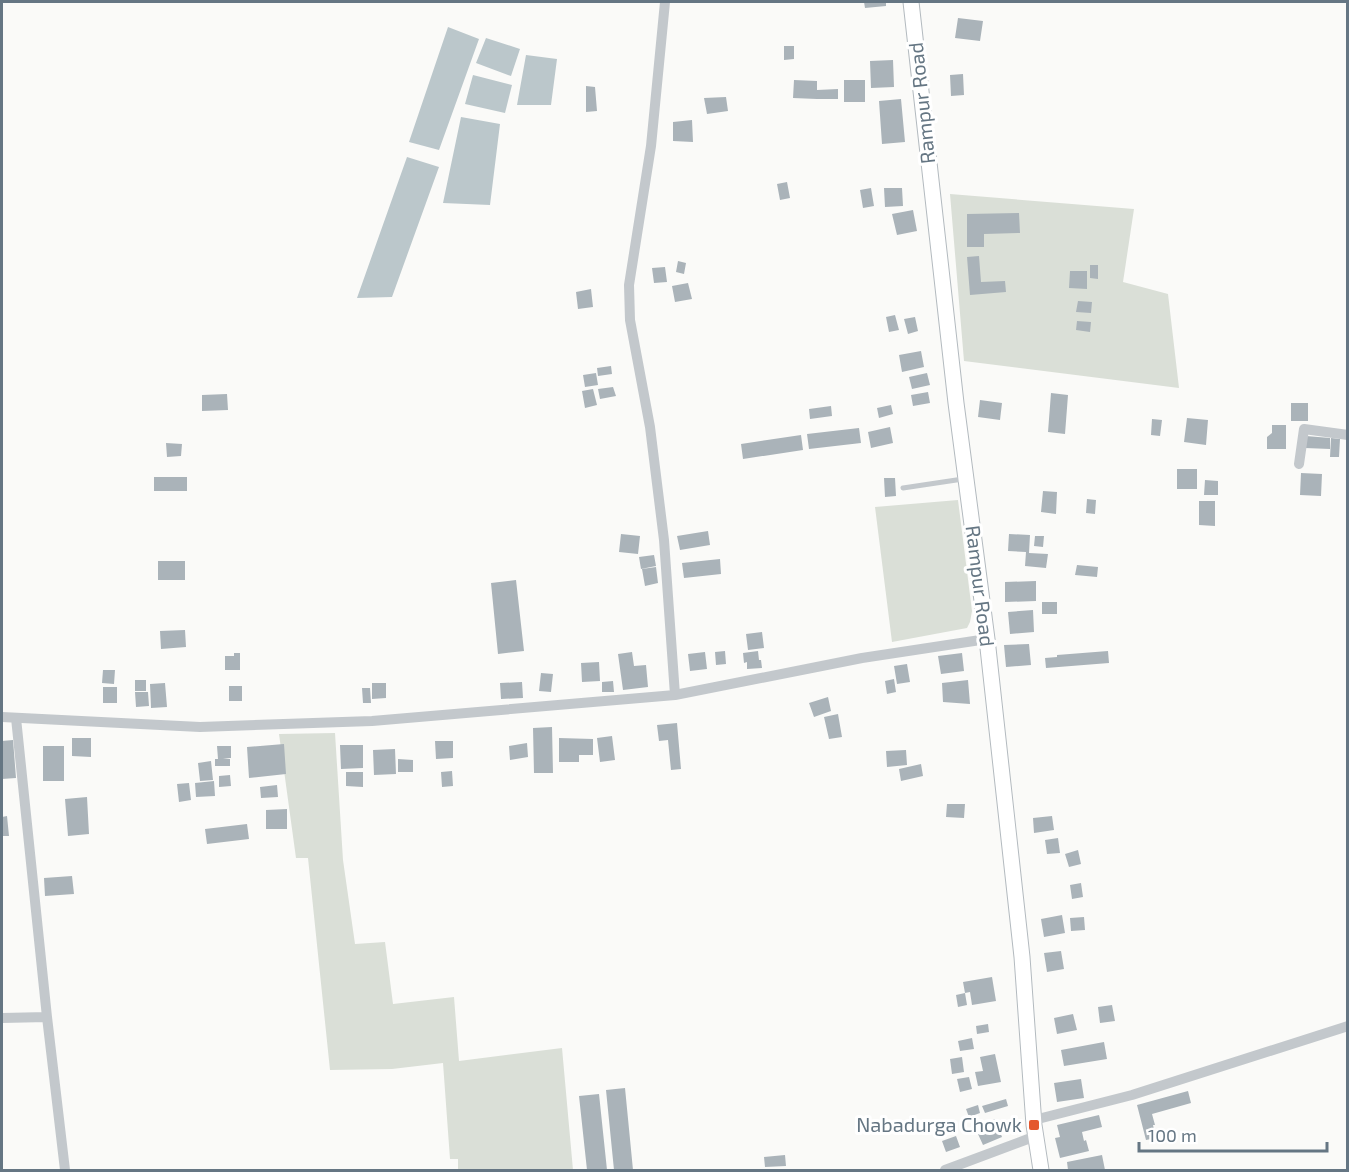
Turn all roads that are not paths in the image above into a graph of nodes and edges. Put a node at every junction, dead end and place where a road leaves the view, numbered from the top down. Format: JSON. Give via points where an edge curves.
{"nodes":[{"id":1,"x":665,"y":2,"type":"edge"},
{"id":2,"x":911,"y":2,"type":"edge"},
{"id":3,"x":1347,"y":435,"type":"edge"},
{"id":4,"x":1299,"y":464,"type":"dead end"},
{"id":5,"x":965,"y":478,"type":"junction"},
{"id":6,"x":903,"y":488,"type":"dead end"},
{"id":7,"x":987,"y":639,"type":"junction"},
{"id":8,"x":675,"y":695,"type":"junction"},
{"id":9,"x":2,"y":717,"type":"edge"},
{"id":10,"x":16,"y":718,"type":"junction"},
{"id":11,"x":47,"y":1017,"type":"junction"},
{"id":12,"x":2,"y":1018,"type":"edge"},
{"id":13,"x":1347,"y":1026,"type":"edge"},
{"id":14,"x":1034,"y":1120,"type":"junction"},
{"id":15,"x":1036,"y":1136,"type":"junction"},
{"id":16,"x":65,"y":1170,"type":"edge"},
{"id":17,"x":945,"y":1170,"type":"edge"},
{"id":18,"x":1041,"y":1170,"type":"edge"}],
"edges":[{"from":1,"to":8,"type":"street","via":[[651,146],[629,285],[630,320],[650,427],[664,540]]},
{"from":2,"to":5,"type":"main road","name":"Rampur Road"},
{"from":3,"to":4,"type":"street","via":[[1304,429]]},
{"from":5,"to":6,"type":"lane"},
{"from":5,"to":7,"type":"main road","name":"Rampur Road"},
{"from":7,"to":8,"type":"street","via":[[862,658]]},
{"from":7,"to":14,"type":"main road","name":"Rampur Road","via":[[1022,957]]},
{"from":8,"to":10,"type":"street","via":[[361,722],[200,727]]},
{"from":9,"to":10,"type":"street"},
{"from":10,"to":11,"type":"street"},
{"from":11,"to":12,"type":"street"},
{"from":11,"to":16,"type":"street"},
{"from":13,"to":14,"type":"street","via":[[1132,1095]]},
{"from":14,"to":15,"type":"main road","name":"Rampur Road"},
{"from":15,"to":17,"type":"street"},
{"from":15,"to":18,"type":"main road","name":"Rampur Road"}]}
